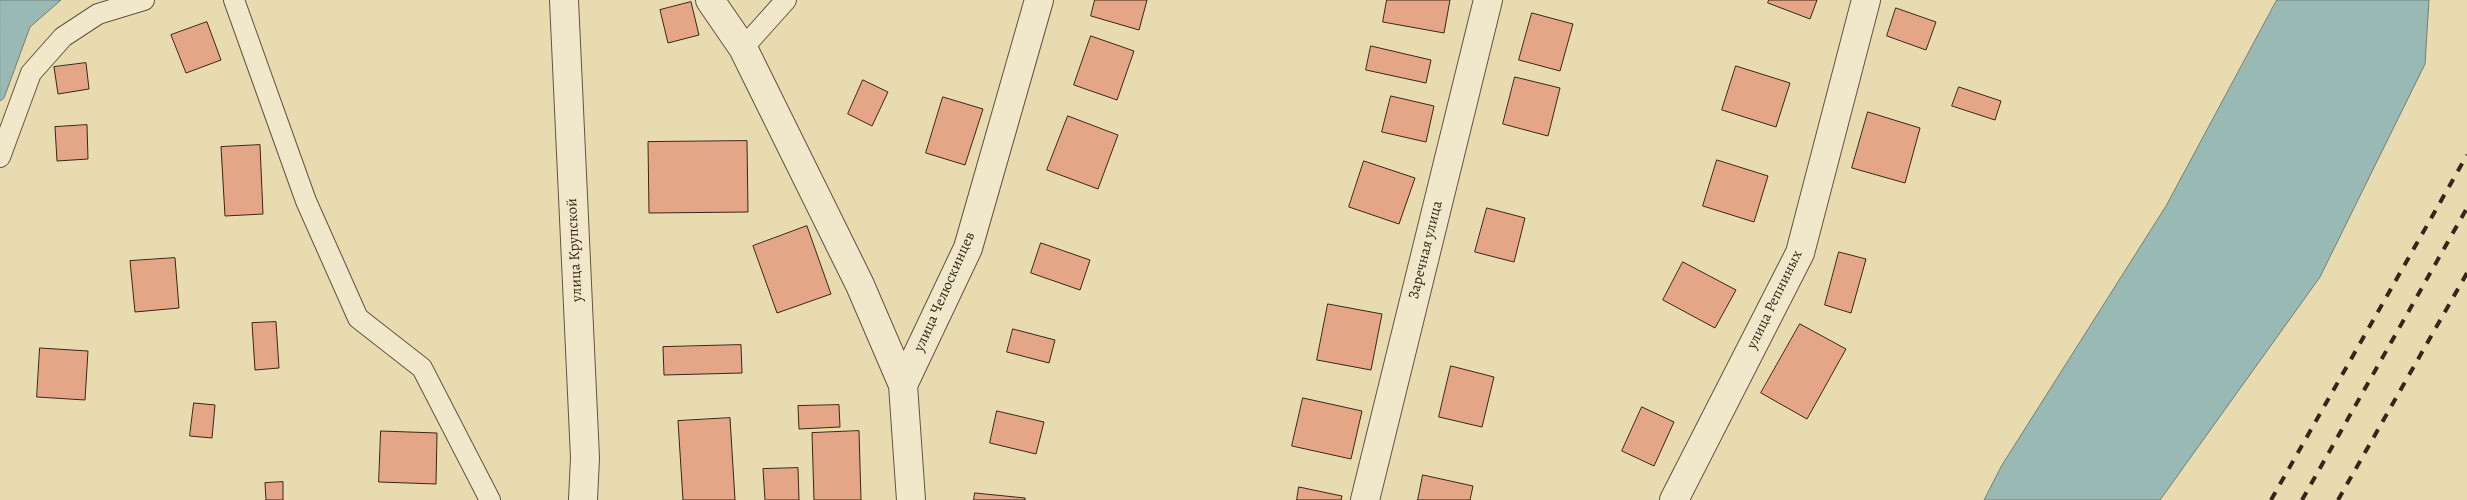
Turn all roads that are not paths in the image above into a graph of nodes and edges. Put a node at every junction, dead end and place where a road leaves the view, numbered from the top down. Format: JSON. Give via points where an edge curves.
{"nodes":[{"id":1,"x":144,"y":0,"type":"edge"},
{"id":2,"x":234,"y":0,"type":"edge"},
{"id":3,"x":564,"y":0,"type":"edge"},
{"id":4,"x":710,"y":0,"type":"edge"},
{"id":5,"x":786,"y":0,"type":"edge"},
{"id":6,"x":1039,"y":0,"type":"edge"},
{"id":7,"x":1488,"y":0,"type":"edge"},
{"id":8,"x":1866,"y":0,"type":"edge"},
{"id":9,"x":743,"y":48,"type":"junction"},
{"id":10,"x":0,"y":157,"type":"edge"},
{"id":11,"x":903,"y":385,"type":"junction"},
{"id":12,"x":490,"y":500,"type":"edge"},
{"id":13,"x":583,"y":500,"type":"edge"},
{"id":14,"x":911,"y":500,"type":"edge"},
{"id":15,"x":1365,"y":500,"type":"edge"},
{"id":16,"x":1674,"y":500,"type":"edge"}],
"edges":[{"from":1,"to":10,"type":"lane","via":[[98,14],[63,37],[31,73]]},
{"from":2,"to":12,"type":"lane","via":[[306,201],[358,318],[422,368]]},
{"from":3,"to":13,"type":"street","name":"улица Крупской","via":[[585,458]]},
{"from":4,"to":9,"type":"street"},
{"from":5,"to":9,"type":"lane"},
{"from":6,"to":11,"type":"street","name":"улица Челюскинцев","via":[[968,248]]},
{"from":7,"to":15,"type":"street","name":"Заречная улица"},
{"from":8,"to":16,"type":"street","name":"улица Репниных","via":[[1800,253]]},
{"from":9,"to":11,"type":"street","via":[[860,285]]},
{"from":11,"to":14,"type":"street","name":"улица Челюскинцев"}]}
